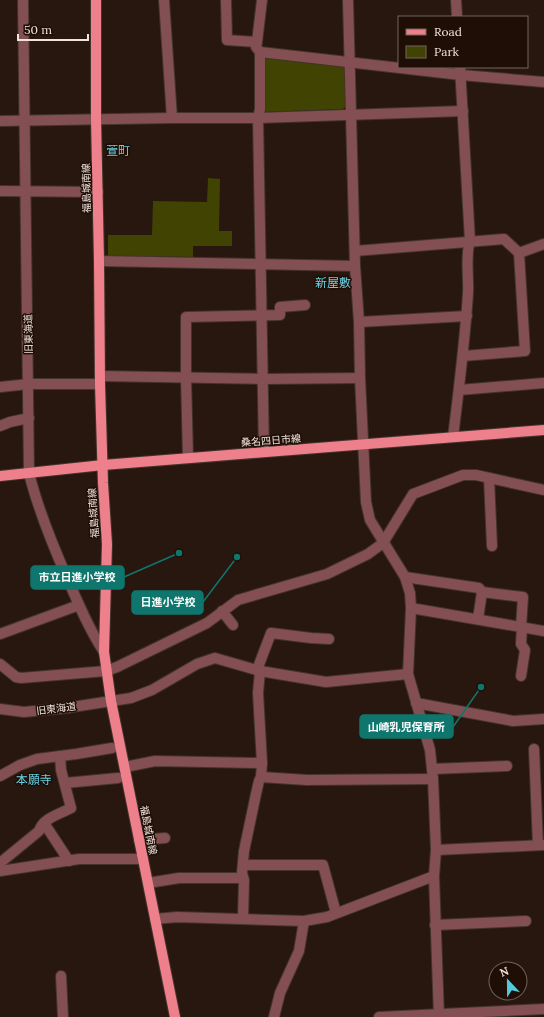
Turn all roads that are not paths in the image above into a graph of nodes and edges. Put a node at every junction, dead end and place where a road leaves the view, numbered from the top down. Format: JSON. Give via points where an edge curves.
{"nodes":[{"id":1,"x":23,"y":0,"type":"edge"},
{"id":2,"x":96,"y":0,"type":"edge"},
{"id":3,"x":164,"y":0,"type":"edge"},
{"id":4,"x":226,"y":0,"type":"edge"},
{"id":5,"x":262,"y":0,"type":"edge"},
{"id":6,"x":348,"y":0,"type":"edge"},
{"id":7,"x":456,"y":0,"type":"edge"},
{"id":8,"x":457,"y":16,"type":"edge"},
{"id":9,"x":257,"y":42,"type":"junction"},
{"id":10,"x":260,"y":52,"type":"junction"},
{"id":11,"x":350,"y":63,"type":"junction"},
{"id":12,"x":398,"y":66,"type":"edge"},
{"id":13,"x":419,"y":68,"type":"edge"},
{"id":14,"x":460,"y":71,"type":"edge"},
{"id":15,"x":544,"y":82,"type":"edge"},
{"id":16,"x":462,"y":110,"type":"junction"},
{"id":17,"x":351,"y":116,"type":"junction"},
{"id":18,"x":96,"y":118,"type":"junction"},
{"id":19,"x":172,"y":118,"type":"junction"},
{"id":20,"x":258,"y":118,"type":"junction"},
{"id":21,"x":0,"y":121,"type":"edge"},
{"id":22,"x":25,"y":121,"type":"junction"},
{"id":23,"x":0,"y":191,"type":"edge"},
{"id":24,"x":26,"y":192,"type":"junction"},
{"id":25,"x":98,"y":192,"type":"junction"},
{"id":26,"x":470,"y":241,"type":"junction"},
{"id":27,"x":544,"y":244,"type":"edge"},
{"id":28,"x":355,"y":251,"type":"junction"},
{"id":29,"x":519,"y":253,"type":"junction"},
{"id":30,"x":99,"y":261,"type":"junction"},
{"id":31,"x":260,"y":264,"type":"junction"},
{"id":32,"x":355,"y":266,"type":"junction"},
{"id":33,"x":306,"y":305,"type":"dead end"},
{"id":34,"x":261,"y":314,"type":"junction"},
{"id":35,"x":467,"y":316,"type":"junction"},
{"id":36,"x":359,"y":322,"type":"junction"},
{"id":37,"x":463,"y":356,"type":"junction"},
{"id":38,"x":186,"y":377,"type":"junction"},
{"id":39,"x":360,"y":378,"type":"junction"},
{"id":40,"x":263,"y":379,"type":"junction"},
{"id":41,"x":100,"y":380,"type":"junction"},
{"id":42,"x":544,"y":383,"type":"edge"},
{"id":43,"x":29,"y":384,"type":"junction"},
{"id":44,"x":0,"y":387,"type":"edge"},
{"id":45,"x":459,"y":390,"type":"junction"},
{"id":46,"x":29,"y":418,"type":"junction"},
{"id":47,"x":0,"y":426,"type":"edge"},
{"id":48,"x":544,"y":430,"type":"edge"},
{"id":49,"x":453,"y":437,"type":"junction"},
{"id":50,"x":364,"y":445,"type":"junction"},
{"id":51,"x":264,"y":452,"type":"junction"},
{"id":52,"x":188,"y":458,"type":"junction"},
{"id":53,"x":103,"y":465,"type":"junction"},
{"id":54,"x":29,"y":473,"type":"junction"},
{"id":55,"x":0,"y":476,"type":"edge"},
{"id":56,"x":489,"y":478,"type":"junction"},
{"id":57,"x":544,"y":490,"type":"edge"},
{"id":58,"x":383,"y":543,"type":"junction"},
{"id":59,"x":492,"y":546,"type":"dead end"},
{"id":60,"x":406,"y":577,"type":"junction"},
{"id":61,"x":482,"y":592,"type":"junction"},
{"id":62,"x":79,"y":605,"type":"junction"},
{"id":63,"x":411,"y":608,"type":"junction"},
{"id":64,"x":222,"y":611,"type":"junction"},
{"id":65,"x":478,"y":619,"type":"junction"},
{"id":66,"x":233,"y":625,"type":"dead end"},
{"id":67,"x":521,"y":627,"type":"junction"},
{"id":68,"x":544,"y":631,"type":"edge"},
{"id":69,"x":0,"y":634,"type":"edge"},
{"id":70,"x":330,"y":639,"type":"dead end"},
{"id":71,"x":104,"y":652,"type":"junction"},
{"id":72,"x":0,"y":664,"type":"edge"},
{"id":73,"x":258,"y":670,"type":"junction"},
{"id":74,"x":106,"y":672,"type":"junction"},
{"id":75,"x":408,"y":674,"type":"junction"},
{"id":76,"x":521,"y":676,"type":"dead end"},
{"id":77,"x":111,"y":701,"type":"junction"},
{"id":78,"x":416,"y":703,"type":"junction"},
{"id":79,"x":0,"y":709,"type":"edge"},
{"id":80,"x":544,"y":719,"type":"edge"},
{"id":81,"x":112,"y":748,"type":"dead end"},
{"id":82,"x":534,"y":749,"type":"dead end"},
{"id":83,"x":60,"y":756,"type":"junction"},
{"id":84,"x":262,"y":763,"type":"junction"},
{"id":85,"x":507,"y":766,"type":"dead end"},
{"id":86,"x":125,"y":767,"type":"junction"},
{"id":87,"x":432,"y":769,"type":"junction"},
{"id":88,"x":0,"y":776,"type":"edge"},
{"id":89,"x":118,"y":778,"type":"dead end"},
{"id":90,"x":261,"y":778,"type":"junction"},
{"id":91,"x":433,"y":779,"type":"junction"},
{"id":92,"x":65,"y":783,"type":"junction"},
{"id":93,"x":44,"y":823,"type":"junction"},
{"id":94,"x":165,"y":838,"type":"dead end"},
{"id":95,"x":139,"y":840,"type":"junction"},
{"id":96,"x":541,"y":845,"type":"edge"},
{"id":97,"x":436,"y":850,"type":"junction"},
{"id":98,"x":143,"y":859,"type":"junction"},
{"id":99,"x":69,"y":861,"type":"junction"},
{"id":100,"x":0,"y":863,"type":"edge"},
{"id":101,"x":243,"y":865,"type":"junction"},
{"id":102,"x":0,"y":871,"type":"edge"},
{"id":103,"x":434,"y":876,"type":"junction"},
{"id":104,"x":242,"y":878,"type":"junction"},
{"id":105,"x":148,"y":883,"type":"junction"},
{"id":106,"x":336,"y":913,"type":"junction"},
{"id":107,"x":243,"y":918,"type":"junction"},
{"id":108,"x":155,"y":919,"type":"junction"},
{"id":109,"x":304,"y":920,"type":"junction"},
{"id":110,"x":526,"y":921,"type":"dead end"},
{"id":111,"x":435,"y":925,"type":"junction"},
{"id":112,"x":61,"y":976,"type":"dead end"},
{"id":113,"x":544,"y":1010,"type":"edge"},
{"id":114,"x":439,"y":1016,"type":"edge"},
{"id":115,"x":63,"y":1017,"type":"edge"},
{"id":116,"x":175,"y":1017,"type":"edge"},
{"id":117,"x":274,"y":1017,"type":"edge"},
{"id":118,"x":379,"y":1017,"type":"edge"}],
"edges":[{"from":1,"to":22,"type":"street","name":"旧東海道"},
{"from":2,"to":18,"type":"main road","name":"福島城南線"},
{"from":3,"to":19,"type":"street"},
{"from":4,"to":9,"type":"street","via":[[227,40]]},
{"from":5,"to":9,"type":"street"},
{"from":6,"to":11,"type":"street"},
{"from":7,"to":8,"type":"street"},
{"from":9,"to":10,"type":"street","via":[[256,48]]},
{"from":10,"to":11,"type":"street"},
{"from":10,"to":20,"type":"street"},
{"from":11,"to":12,"type":"street"},
{"from":11,"to":17,"type":"street"},
{"from":13,"to":14,"type":"street"},
{"from":14,"to":15,"type":"street"},
{"from":14,"to":16,"type":"street"},
{"from":16,"to":17,"type":"street"},
{"from":16,"to":26,"type":"street"},
{"from":17,"to":20,"type":"street"},
{"from":17,"to":28,"type":"street"},
{"from":18,"to":19,"type":"street"},
{"from":18,"to":22,"type":"street"},
{"from":18,"to":25,"type":"main road","name":"福島城南線"},
{"from":19,"to":20,"type":"street"},
{"from":20,"to":31,"type":"street"},
{"from":21,"to":22,"type":"street"},
{"from":22,"to":24,"type":"street","name":"旧東海道"},
{"from":23,"to":24,"type":"street"},
{"from":24,"to":25,"type":"street"},
{"from":24,"to":43,"type":"street","name":"旧東海道"},
{"from":25,"to":30,"type":"main road","name":"福島城南線"},
{"from":26,"to":28,"type":"street"},
{"from":26,"to":29,"type":"street","via":[[504,239]]},
{"from":26,"to":35,"type":"street"},
{"from":27,"to":29,"type":"street"},
{"from":28,"to":32,"type":"street"},
{"from":29,"to":37,"type":"street","via":[[525,351]]},
{"from":30,"to":31,"type":"street"},
{"from":30,"to":41,"type":"main road","name":"福島城南線"},
{"from":31,"to":32,"type":"street"},
{"from":31,"to":34,"type":"street"},
{"from":32,"to":36,"type":"street"},
{"from":33,"to":34,"type":"street","via":[[280,307],[280,315]]},
{"from":34,"to":38,"type":"street","via":[[186,317]]},
{"from":34,"to":40,"type":"street"},
{"from":35,"to":36,"type":"street"},
{"from":35,"to":37,"type":"street"},
{"from":36,"to":39,"type":"street"},
{"from":37,"to":45,"type":"street"},
{"from":38,"to":40,"type":"street"},
{"from":38,"to":41,"type":"street"},
{"from":38,"to":52,"type":"street"},
{"from":39,"to":40,"type":"street"},
{"from":39,"to":50,"type":"street"},
{"from":40,"to":51,"type":"street"},
{"from":41,"to":43,"type":"street"},
{"from":41,"to":53,"type":"main road","name":"福島城南線"},
{"from":42,"to":45,"type":"street"},
{"from":43,"to":44,"type":"street"},
{"from":43,"to":46,"type":"street","name":"旧東海道"},
{"from":45,"to":49,"type":"street"},
{"from":46,"to":47,"type":"street"},
{"from":46,"to":54,"type":"street","name":"旧東海道"},
{"from":48,"to":49,"type":"main road","name":"桑名四日市線"},
{"from":49,"to":50,"type":"main road","name":"桑名四日市線"},
{"from":50,"to":51,"type":"main road","name":"桑名四日市線"},
{"from":50,"to":58,"type":"street","via":[[367,511]]},
{"from":51,"to":52,"type":"main road","name":"桑名四日市線"},
{"from":52,"to":53,"type":"main road","name":"桑名四日市線"},
{"from":53,"to":54,"type":"main road","name":"桑名四日市線"},
{"from":53,"to":71,"type":"main road","name":"福島城南線","via":[[107,544]]},
{"from":54,"to":55,"type":"main road","name":"桑名四日市線"},
{"from":54,"to":62,"type":"street","name":"旧東海道","via":[[34,494]]},
{"from":56,"to":57,"type":"street"},
{"from":56,"to":58,"type":"street","via":[[463,475],[412,494]]},
{"from":56,"to":59,"type":"street"},
{"from":58,"to":60,"type":"street"},
{"from":58,"to":64,"type":"street","via":[[335,572],[238,600]]},
{"from":60,"to":61,"type":"street","via":[[479,588]]},
{"from":60,"to":63,"type":"street"},
{"from":61,"to":65,"type":"street"},
{"from":61,"to":67,"type":"street","via":[[523,597]]},
{"from":62,"to":69,"type":"street"},
{"from":62,"to":71,"type":"street","name":"旧東海道","via":[[91,632]]},
{"from":63,"to":65,"type":"street"},
{"from":63,"to":75,"type":"street"},
{"from":64,"to":66,"type":"street"},
{"from":64,"to":74,"type":"street","via":[[207,623]]},
{"from":65,"to":67,"type":"street"},
{"from":67,"to":68,"type":"street"},
{"from":67,"to":76,"type":"street","via":[[521,644],[525,650]]},
{"from":70,"to":73,"type":"street","via":[[271,633]]},
{"from":71,"to":74,"type":"main road","name":"福島城南線"},
{"from":72,"to":74,"type":"street","via":[[21,678]]},
{"from":73,"to":75,"type":"street","name":"旧東海道","via":[[326,682]]},
{"from":73,"to":77,"type":"street","name":"旧東海道","via":[[215,658],[197,664],[152,690],[131,698]]},
{"from":73,"to":84,"type":"street"},
{"from":74,"to":77,"type":"main road","name":"福島城南線"},
{"from":75,"to":78,"type":"street"},
{"from":77,"to":79,"type":"street","name":"旧東海道","via":[[24,712]]},
{"from":77,"to":86,"type":"main road","name":"福島城南線"},
{"from":78,"to":80,"type":"street","via":[[513,721]]},
{"from":78,"to":87,"type":"street","via":[[430,750]]},
{"from":81,"to":83,"type":"street"},
{"from":82,"to":96,"type":"street"},
{"from":83,"to":88,"type":"street","via":[[37,759]]},
{"from":83,"to":92,"type":"street"},
{"from":84,"to":86,"type":"street","via":[[155,762]]},
{"from":84,"to":90,"type":"street"},
{"from":85,"to":87,"type":"street"},
{"from":86,"to":95,"type":"main road","name":"福島城南線"},
{"from":87,"to":91,"type":"street"},
{"from":89,"to":92,"type":"street"},
{"from":90,"to":91,"type":"street"},
{"from":90,"to":101,"type":"street"},
{"from":91,"to":97,"type":"street"},
{"from":92,"to":93,"type":"street","via":[[72,808]]},
{"from":93,"to":99,"type":"street"},
{"from":93,"to":100,"type":"street","via":[[39,831]]},
{"from":94,"to":95,"type":"street"},
{"from":95,"to":98,"type":"main road","name":"福島城南線"},
{"from":96,"to":97,"type":"street"},
{"from":97,"to":103,"type":"street"},
{"from":98,"to":99,"type":"street"},
{"from":98,"to":105,"type":"main road","name":"福島城南線"},
{"from":99,"to":102,"type":"street"},
{"from":101,"to":104,"type":"street"},
{"from":101,"to":106,"type":"street","via":[[323,865]]},
{"from":103,"to":106,"type":"street"},
{"from":103,"to":111,"type":"street"},
{"from":104,"to":105,"type":"street","via":[[179,878]]},
{"from":104,"to":107,"type":"street"},
{"from":105,"to":108,"type":"main road","name":"福島城南線"},
{"from":106,"to":109,"type":"street"},
{"from":107,"to":108,"type":"street"},
{"from":107,"to":109,"type":"street"},
{"from":108,"to":116,"type":"main road","name":"福島城南線"},
{"from":109,"to":117,"type":"street","via":[[299,951],[280,993]]},
{"from":110,"to":111,"type":"street"},
{"from":111,"to":114,"type":"street"},
{"from":112,"to":115,"type":"street"},
{"from":113,"to":114,"type":"street"},
{"from":114,"to":118,"type":"street"}]}
